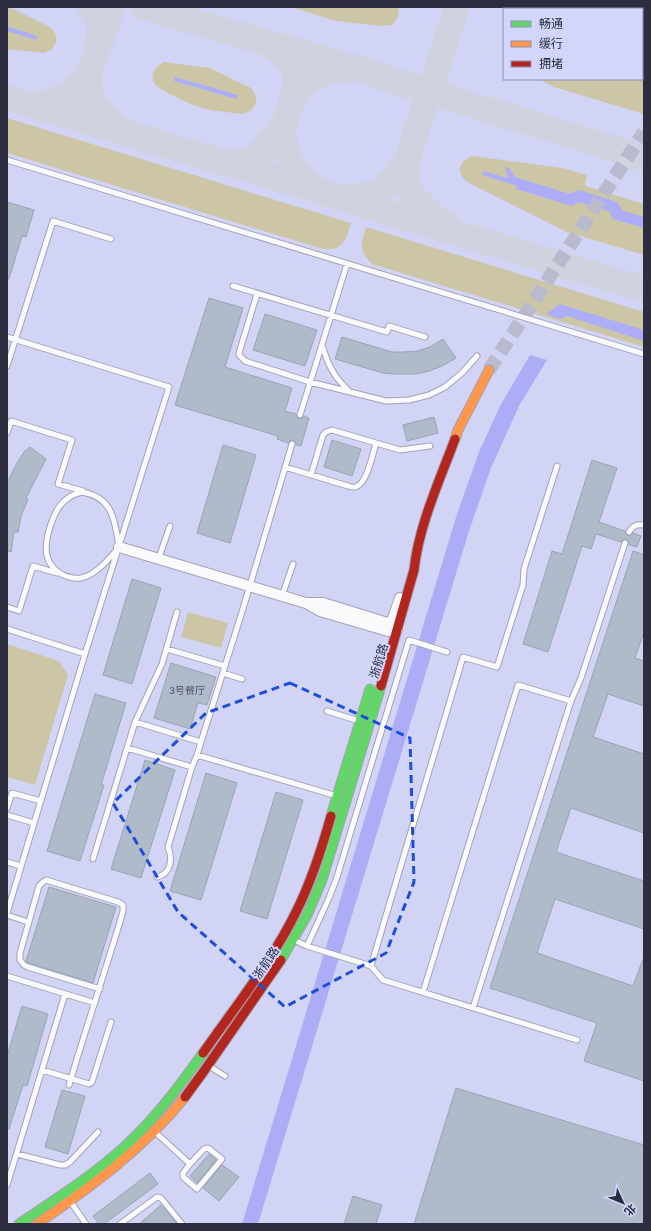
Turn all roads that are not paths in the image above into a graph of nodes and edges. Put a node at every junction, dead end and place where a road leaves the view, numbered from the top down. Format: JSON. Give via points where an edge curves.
{"nodes":[{"id":1,"x":7,"y":160,"type":"edge"},
{"id":2,"x":111,"y":239,"type":"dead end"},
{"id":3,"x":347,"y":264,"type":"junction"},
{"id":4,"x":233,"y":286,"type":"dead end"},
{"id":5,"x":257,"y":294,"type":"junction"},
{"id":6,"x":331,"y":316,"type":"junction"},
{"id":7,"x":7,"y":337,"type":"edge"},
{"id":8,"x":424,"y":337,"type":"dead end"},
{"id":9,"x":16,"y":339,"type":"junction"},
{"id":10,"x":322,"y":345,"type":"junction"},
{"id":11,"x":644,"y":354,"type":"edge"},
{"id":12,"x":477,"y":356,"type":"dead end"},
{"id":13,"x":7,"y":366,"type":"edge"},
{"id":14,"x":489,"y":370,"type":"tunnel mouth"},
{"id":15,"x":310,"y":382,"type":"junction"},
{"id":16,"x":350,"y":392,"type":"junction"},
{"id":17,"x":300,"y":415,"type":"dead end"},
{"id":18,"x":7,"y":433,"type":"edge"},
{"id":19,"x":376,"y":443,"type":"junction"},
{"id":20,"x":292,"y":444,"type":"dead end"},
{"id":21,"x":430,"y":446,"type":"dead end"},
{"id":22,"x":557,"y":466,"type":"dead end"},
{"id":23,"x":285,"y":467,"type":"junction"},
{"id":24,"x":311,"y":475,"type":"junction"},
{"id":25,"x":92,"y":494,"type":"junction"},
{"id":26,"x":644,"y":525,"type":"edge"},
{"id":27,"x":170,"y":526,"type":"dead end"},
{"id":28,"x":629,"y":532,"type":"dead end"},
{"id":29,"x":625,"y":543,"type":"dead end"},
{"id":30,"x":119,"y":547,"type":"junction"},
{"id":31,"x":416,"y":553,"type":"joint"},
{"id":32,"x":158,"y":560,"type":"junction"},
{"id":33,"x":293,"y":564,"type":"dead end"},
{"id":34,"x":65,"y":576,"type":"junction"},
{"id":35,"x":250,"y":587,"type":"junction"},
{"id":36,"x":282,"y":596,"type":"junction"},
{"id":37,"x":7,"y":607,"type":"edge"},
{"id":38,"x":177,"y":612,"type":"dead end"},
{"id":39,"x":392,"y":628,"type":"junction"},
{"id":40,"x":7,"y":629,"type":"edge"},
{"id":41,"x":384,"y":643,"type":"dead end"},
{"id":42,"x":167,"y":649,"type":"junction"},
{"id":43,"x":447,"y":652,"type":"dead end"},
{"id":44,"x":85,"y":654,"type":"junction"},
{"id":45,"x":225,"y":666,"type":"junction"},
{"id":46,"x":223,"y":673,"type":"junction"},
{"id":47,"x":373,"y":678,"type":"dead end"},
{"id":48,"x":242,"y":679,"type":"dead end"},
{"id":49,"x":571,"y":701,"type":"junction"},
{"id":50,"x":327,"y":711,"type":"dead end"},
{"id":51,"x":360,"y":721,"type":"junction"},
{"id":52,"x":135,"y":722,"type":"junction"},
{"id":53,"x":201,"y":742,"type":"junction"},
{"id":54,"x":127,"y":748,"type":"junction"},
{"id":55,"x":197,"y":755,"type":"junction"},
{"id":56,"x":192,"y":767,"type":"junction"},
{"id":57,"x":337,"y":796,"type":"junction"},
{"id":58,"x":41,"y":801,"type":"junction"},
{"id":59,"x":7,"y":808,"type":"edge"},
{"id":60,"x":7,"y":815,"type":"edge"},
{"id":61,"x":34,"y":823,"type":"junction"},
{"id":62,"x":93,"y":858,"type":"dead end"},
{"id":63,"x":7,"y":862,"type":"edge"},
{"id":64,"x":21,"y":866,"type":"junction"},
{"id":65,"x":157,"y":877,"type":"dead end"},
{"id":66,"x":7,"y":914,"type":"edge"},
{"id":67,"x":28,"y":922,"type":"junction"},
{"id":68,"x":284,"y":935,"type":"junction"},
{"id":69,"x":293,"y":940,"type":"junction"},
{"id":70,"x":307,"y":946,"type":"junction"},
{"id":71,"x":371,"y":966,"type":"junction"},
{"id":72,"x":7,"y":976,"type":"edge"},
{"id":73,"x":100,"y":989,"type":"junction"},
{"id":74,"x":423,"y":992,"type":"junction"},
{"id":75,"x":65,"y":994,"type":"junction"},
{"id":76,"x":95,"y":1003,"type":"junction"},
{"id":77,"x":473,"y":1008,"type":"junction"},
{"id":78,"x":111,"y":1022,"type":"dead end"},
{"id":79,"x":577,"y":1040,"type":"dead end"},
{"id":80,"x":199,"y":1060,"type":"junction"},
{"id":81,"x":208,"y":1066,"type":"junction"},
{"id":82,"x":42,"y":1070,"type":"junction"},
{"id":83,"x":225,"y":1076,"type":"dead end"},
{"id":84,"x":71,"y":1079,"type":"junction"},
{"id":85,"x":69,"y":1085,"type":"dead end"},
{"id":86,"x":147,"y":1125,"type":"junction"},
{"id":87,"x":98,"y":1132,"type":"dead end"},
{"id":88,"x":155,"y":1132,"type":"junction"},
{"id":89,"x":16,"y":1154,"type":"junction"},
{"id":90,"x":190,"y":1164,"type":"junction"},
{"id":91,"x":7,"y":1185,"type":"edge"},
{"id":92,"x":64,"y":1192,"type":"junction"},
{"id":93,"x":70,"y":1201,"type":"junction"},
{"id":94,"x":19,"y":1224,"type":"edge"},
{"id":95,"x":37,"y":1224,"type":"edge"},
{"id":96,"x":86,"y":1224,"type":"edge"},
{"id":97,"x":120,"y":1224,"type":"edge"},
{"id":98,"x":182,"y":1224,"type":"edge"}],
"edges":[{"from":1,"to":3,"type":"lane"},
{"from":2,"to":9,"type":"lane","via":[[53,221]]},
{"from":3,"to":6,"type":"lane"},
{"from":3,"to":11,"type":"lane"},
{"from":4,"to":5,"type":"lane"},
{"from":5,"to":6,"type":"lane"},
{"from":5,"to":15,"type":"lane","via":[[240,356],[244,361]]},
{"from":6,"to":8,"type":"lane","via":[[387,332],[389,326]]},
{"from":6,"to":10,"type":"lane"},
{"from":7,"to":9,"type":"lane"},
{"from":9,"to":13,"type":"lane"},
{"from":9,"to":30,"type":"lane","via":[[169,388]]},
{"from":10,"to":15,"type":"lane"},
{"from":10,"to":16,"type":"lane","via":[[332,372]]},
{"from":12,"to":16,"type":"lane","via":[[445,387],[429,395],[409,400],[386,400]]},
{"from":14,"to":31,"type":"street","via":[[458,430]]},
{"from":15,"to":16,"type":"lane"},
{"from":15,"to":17,"type":"lane"},
{"from":18,"to":25,"type":"lane","via":[[11,421],[72,440],[58,484]]},
{"from":19,"to":21,"type":"lane","via":[[400,450]]},
{"from":19,"to":24,"type":"lane","via":[[366,476],[362,484],[356,487]]},
{"from":19,"to":24,"type":"lane","via":[[332,430],[326,432]]},
{"from":20,"to":23,"type":"lane"},
{"from":22,"to":71,"type":"lane","via":[[524,569],[523,585],[497,667],[463,657]]},
{"from":23,"to":24,"type":"lane"},
{"from":23,"to":35,"type":"lane"},
{"from":25,"to":30,"type":"lane","via":[[105,503],[113,516]]},
{"from":25,"to":34,"type":"lane","via":[[82,492],[71,496],[61,504],[54,515],[46,540],[46,555],[56,570]]},
{"from":26,"to":28,"type":"lane","via":[[634,525]]},
{"from":27,"to":32,"type":"lane"},
{"from":29,"to":49,"type":"lane","via":[[581,678]]},
{"from":30,"to":32,"type":"street"},
{"from":30,"to":34,"type":"lane","via":[[89,575],[81,578]]},
{"from":30,"to":44,"type":"lane"},
{"from":31,"to":39,"type":"street","via":[[409,568]]},
{"from":32,"to":35,"type":"street"},
{"from":33,"to":36,"type":"lane"},
{"from":34,"to":37,"type":"lane","via":[[33,566],[19,611]]},
{"from":35,"to":36,"type":"street"},
{"from":35,"to":45,"type":"lane"},
{"from":36,"to":39,"type":"street","via":[[306,603],[323,603]]},
{"from":38,"to":42,"type":"lane"},
{"from":39,"to":41,"type":"street","name":"浙航路"},
{"from":39,"to":69,"type":"street","name":"浙航路","via":[[324,873]]},
{"from":40,"to":44,"type":"lane"},
{"from":42,"to":45,"type":"lane"},
{"from":42,"to":52,"type":"lane"},
{"from":43,"to":70,"type":"lane","via":[[408,640],[337,877]]},
{"from":44,"to":58,"type":"lane"},
{"from":45,"to":46,"type":"lane"},
{"from":46,"to":48,"type":"lane"},
{"from":46,"to":53,"type":"lane"},
{"from":47,"to":51,"type":"street","name":"浙航路"},
{"from":49,"to":74,"type":"lane","via":[[518,685]]},
{"from":49,"to":77,"type":"lane"},
{"from":50,"to":51,"type":"lane"},
{"from":51,"to":57,"type":"street","name":"浙航路"},
{"from":52,"to":53,"type":"lane"},
{"from":52,"to":54,"type":"lane"},
{"from":53,"to":55,"type":"lane"},
{"from":54,"to":56,"type":"lane"},
{"from":54,"to":62,"type":"lane"},
{"from":55,"to":56,"type":"lane"},
{"from":55,"to":57,"type":"lane"},
{"from":56,"to":65,"type":"lane","via":[[168,847],[171,860],[166,873]]},
{"from":57,"to":68,"type":"street","name":"浙航路","via":[[311,880]]},
{"from":58,"to":59,"type":"lane","via":[[12,793]]},
{"from":58,"to":61,"type":"lane"},
{"from":60,"to":61,"type":"lane"},
{"from":61,"to":64,"type":"lane"},
{"from":63,"to":64,"type":"lane"},
{"from":64,"to":66,"type":"lane"},
{"from":66,"to":67,"type":"lane"},
{"from":67,"to":73,"type":"lane","via":[[20,953],[20,960],[24,965]]},
{"from":67,"to":73,"type":"lane","via":[[39,886],[46,880],[123,905]]},
{"from":68,"to":69,"type":"lane"},
{"from":68,"to":80,"type":"street","name":"浙航路"},
{"from":69,"to":70,"type":"lane"},
{"from":69,"to":81,"type":"street","name":"浙航路"},
{"from":70,"to":71,"type":"lane"},
{"from":71,"to":74,"type":"lane","via":[[383,980]]},
{"from":72,"to":75,"type":"lane"},
{"from":73,"to":76,"type":"lane"},
{"from":74,"to":77,"type":"lane"},
{"from":75,"to":76,"type":"lane"},
{"from":75,"to":82,"type":"lane"},
{"from":76,"to":84,"type":"lane"},
{"from":77,"to":79,"type":"lane"},
{"from":78,"to":84,"type":"lane","via":[[92,1082],[89,1084]]},
{"from":80,"to":81,"type":"lane"},
{"from":80,"to":86,"type":"street","name":"浙航路"},
{"from":81,"to":83,"type":"lane"},
{"from":81,"to":88,"type":"street","name":"浙航路"},
{"from":82,"to":84,"type":"lane"},
{"from":82,"to":89,"type":"lane"},
{"from":84,"to":85,"type":"lane"},
{"from":86,"to":88,"type":"lane"},
{"from":86,"to":92,"type":"street","name":"浙航路","via":[[121,1149]]},
{"from":87,"to":89,"type":"lane","via":[[65,1165]]},
{"from":88,"to":90,"type":"lane"},
{"from":88,"to":93,"type":"street","name":"浙航路","via":[[113,1170]]},
{"from":89,"to":91,"type":"lane"},
{"from":90,"to":90,"type":"lane","via":[[183,1177],[197,1189],[222,1159],[208,1148]]},
{"from":92,"to":93,"type":"lane"},
{"from":92,"to":94,"type":"street","name":"浙航路"},
{"from":93,"to":95,"type":"street","name":"浙航路"},
{"from":93,"to":96,"type":"lane"},
{"from":97,"to":98,"type":"lane","via":[[158,1197]]}]}
